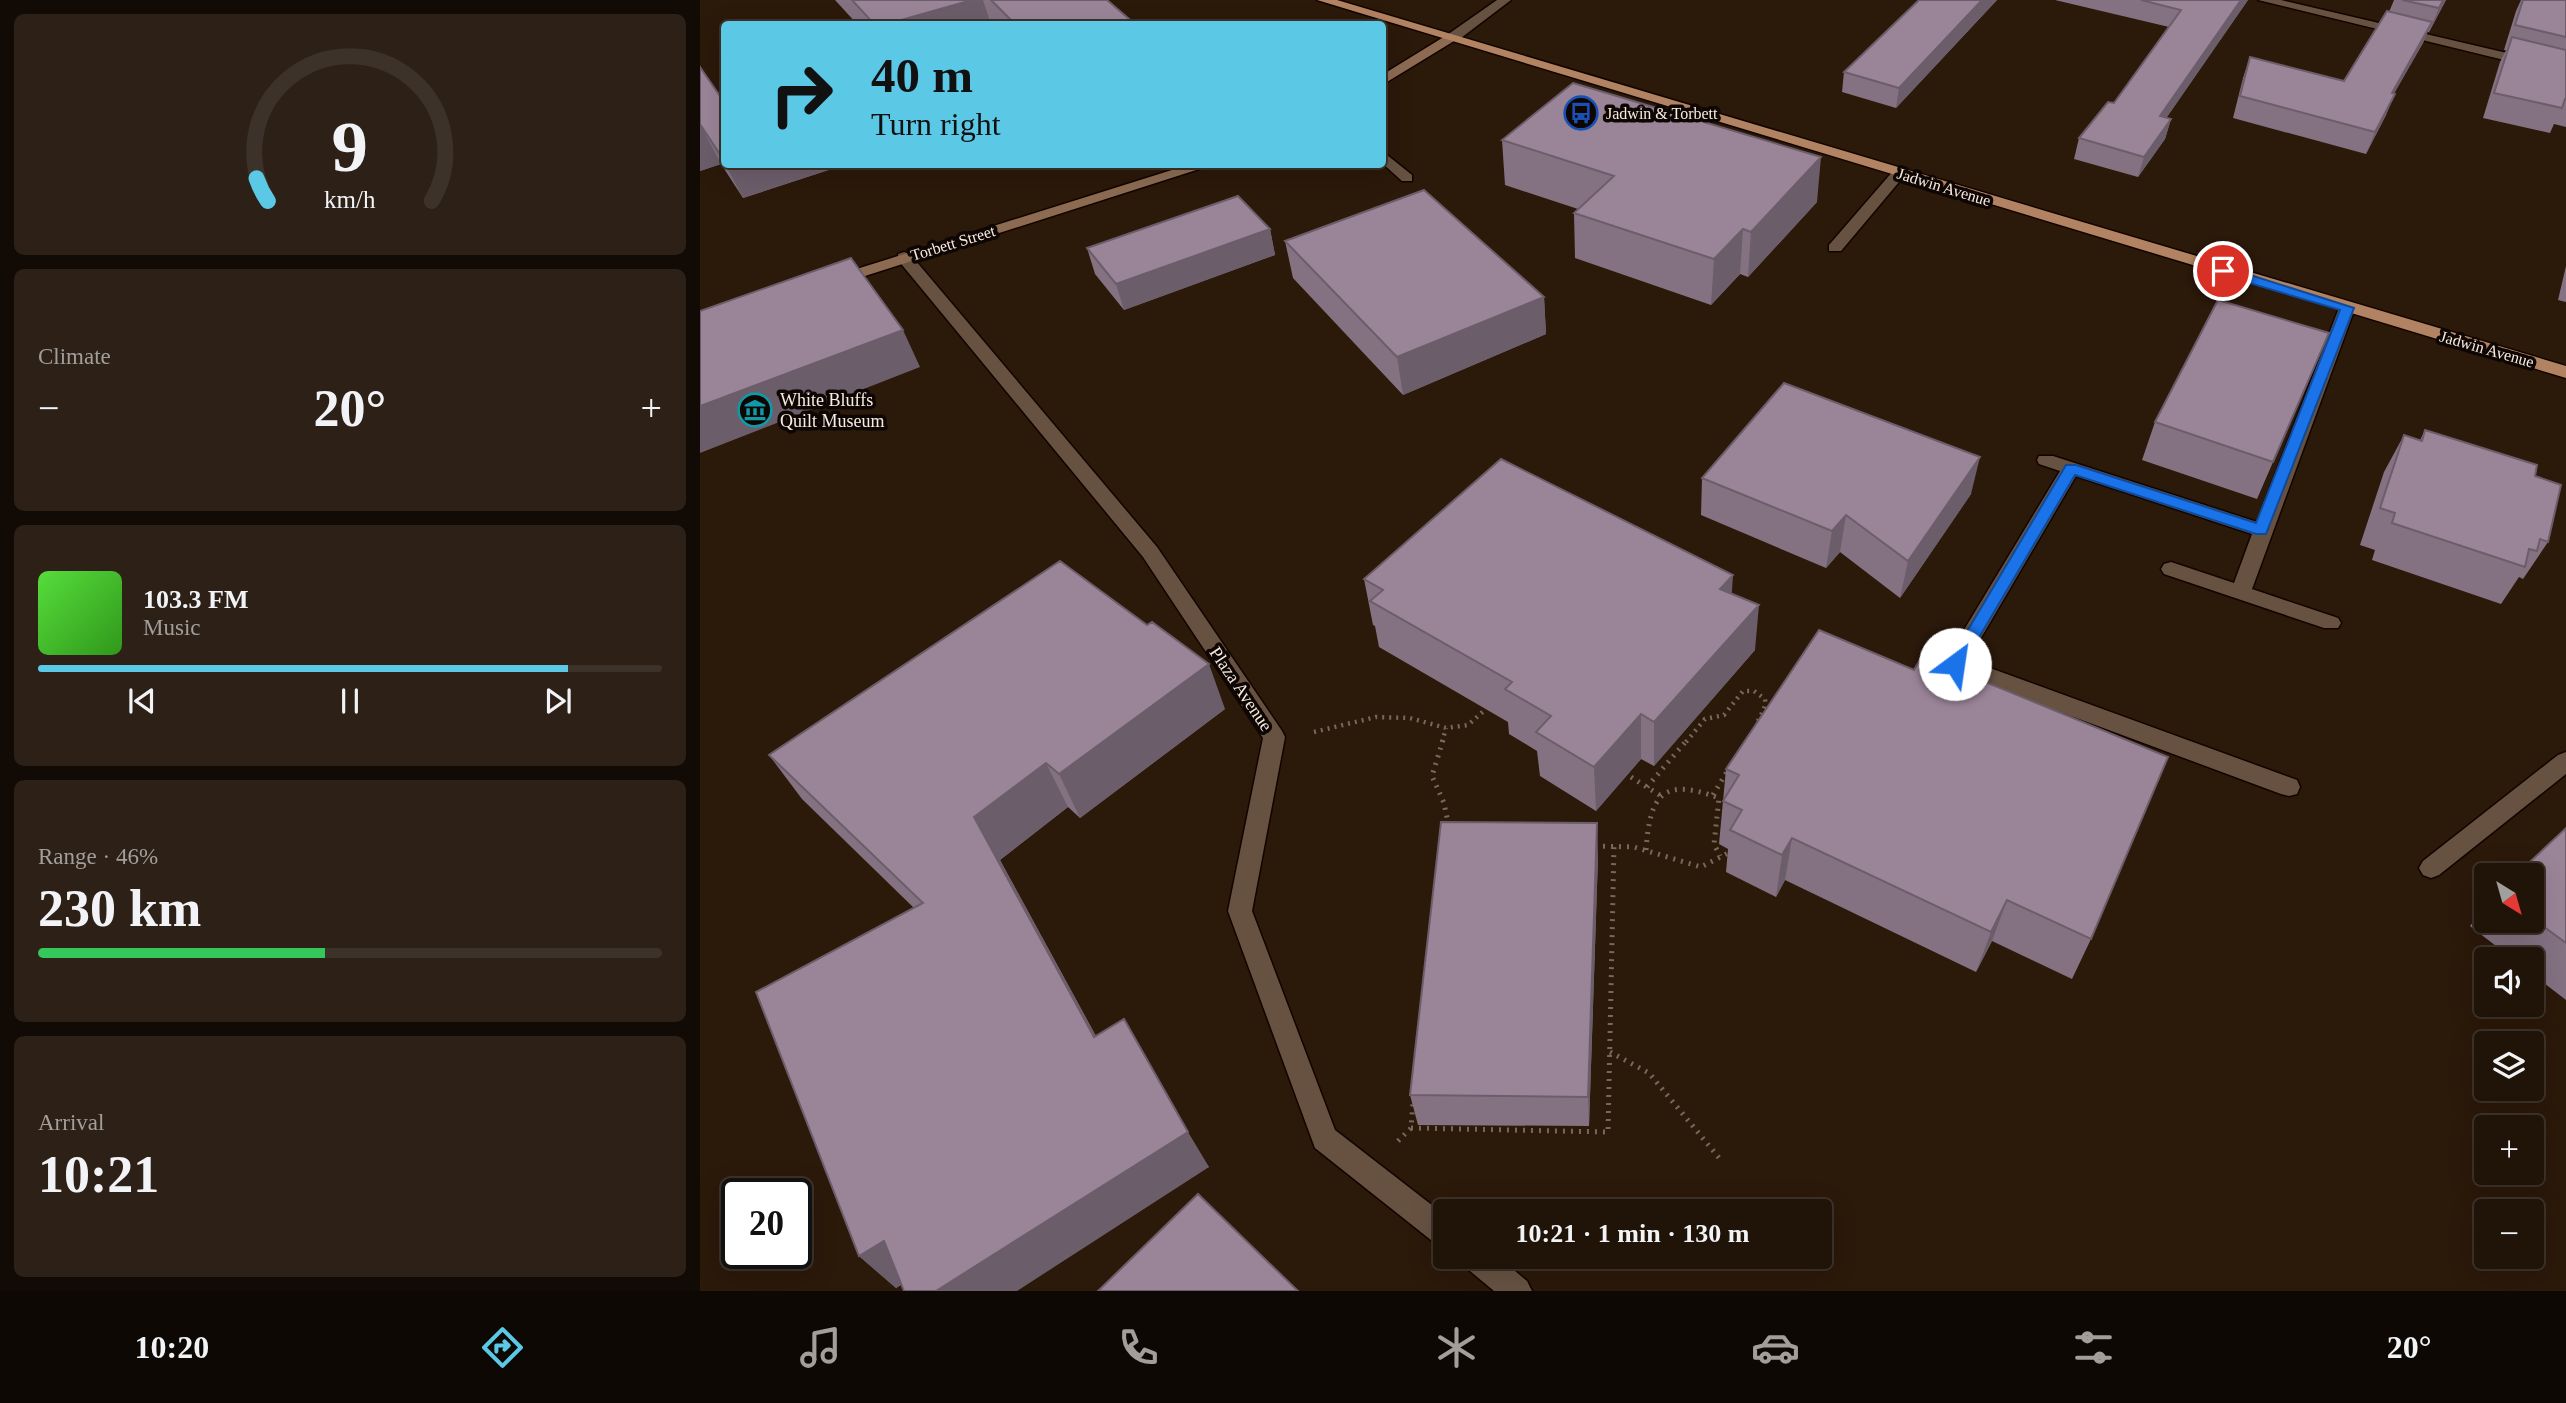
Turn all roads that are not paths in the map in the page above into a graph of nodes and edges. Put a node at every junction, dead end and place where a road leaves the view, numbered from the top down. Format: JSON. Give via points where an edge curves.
{"nodes":[{"id":1,"x":1322,"y":0,"type":"edge"},
{"id":2,"x":1506,"y":0,"type":"edge"},
{"id":3,"x":2264,"y":0,"type":"edge"},
{"id":4,"x":1452,"y":38,"type":"junction"},
{"id":5,"x":2566,"y":71,"type":"edge"},
{"id":6,"x":1386,"y":79,"type":"edge"},
{"id":7,"x":1386,"y":159,"type":"edge"},
{"id":8,"x":1195,"y":168,"type":"edge"},
{"id":9,"x":1899,"y":173,"type":"junction"},
{"id":10,"x":1407,"y":177,"type":"dead end"},
{"id":11,"x":1835,"y":248,"type":"dead end"},
{"id":12,"x":904,"y":257,"type":"junction"},
{"id":13,"x":817,"y":287,"type":"edge"},
{"id":14,"x":2347,"y":308,"type":"junction"},
{"id":15,"x":2566,"y":372,"type":"edge"},
{"id":16,"x":2046,"y":460,"type":"dead end"},
{"id":17,"x":2071,"y":469,"type":"junction"},
{"id":18,"x":2261,"y":530,"type":"junction"},
{"id":19,"x":2171,"y":569,"type":"dead end"},
{"id":20,"x":2239,"y":593,"type":"junction"},
{"id":21,"x":2331,"y":623,"type":"dead end"},
{"id":22,"x":2566,"y":761,"type":"edge"},
{"id":23,"x":2289,"y":787,"type":"dead end"},
{"id":24,"x":2431,"y":868,"type":"dead end"},
{"id":25,"x":1433,"y":1224,"type":"edge"},
{"id":26,"x":1490,"y":1269,"type":"edge"},
{"id":27,"x":1517,"y":1291,"type":"edge"}],
"edges":[{"from":1,"to":4,"type":"main road","name":"Jadwin Avenue"},
{"from":2,"to":4,"type":"street"},
{"from":3,"to":5,"type":"street"},
{"from":4,"to":6,"type":"street"},
{"from":4,"to":9,"type":"main road","name":"Jadwin Avenue"},
{"from":7,"to":10,"type":"street"},
{"from":8,"to":12,"type":"street","name":"Torbett Street"},
{"from":9,"to":11,"type":"street"},
{"from":9,"to":14,"type":"main road","name":"Jadwin Avenue"},
{"from":12,"to":13,"type":"street","name":"Torbett Street"},
{"from":12,"to":25,"type":"street","name":"Plaza Avenue","via":[[1150,552],[1274,737],[1240,911],[1325,1139]]},
{"from":14,"to":15,"type":"main road","name":"Jadwin Avenue"},
{"from":14,"to":18,"type":"street"},
{"from":16,"to":17,"type":"street"},
{"from":17,"to":18,"type":"street"},
{"from":17,"to":23,"type":"street","via":[[1955,664]]},
{"from":18,"to":20,"type":"street"},
{"from":19,"to":20,"type":"street"},
{"from":20,"to":21,"type":"street"},
{"from":22,"to":24,"type":"street"},
{"from":26,"to":27,"type":"street"}]}
